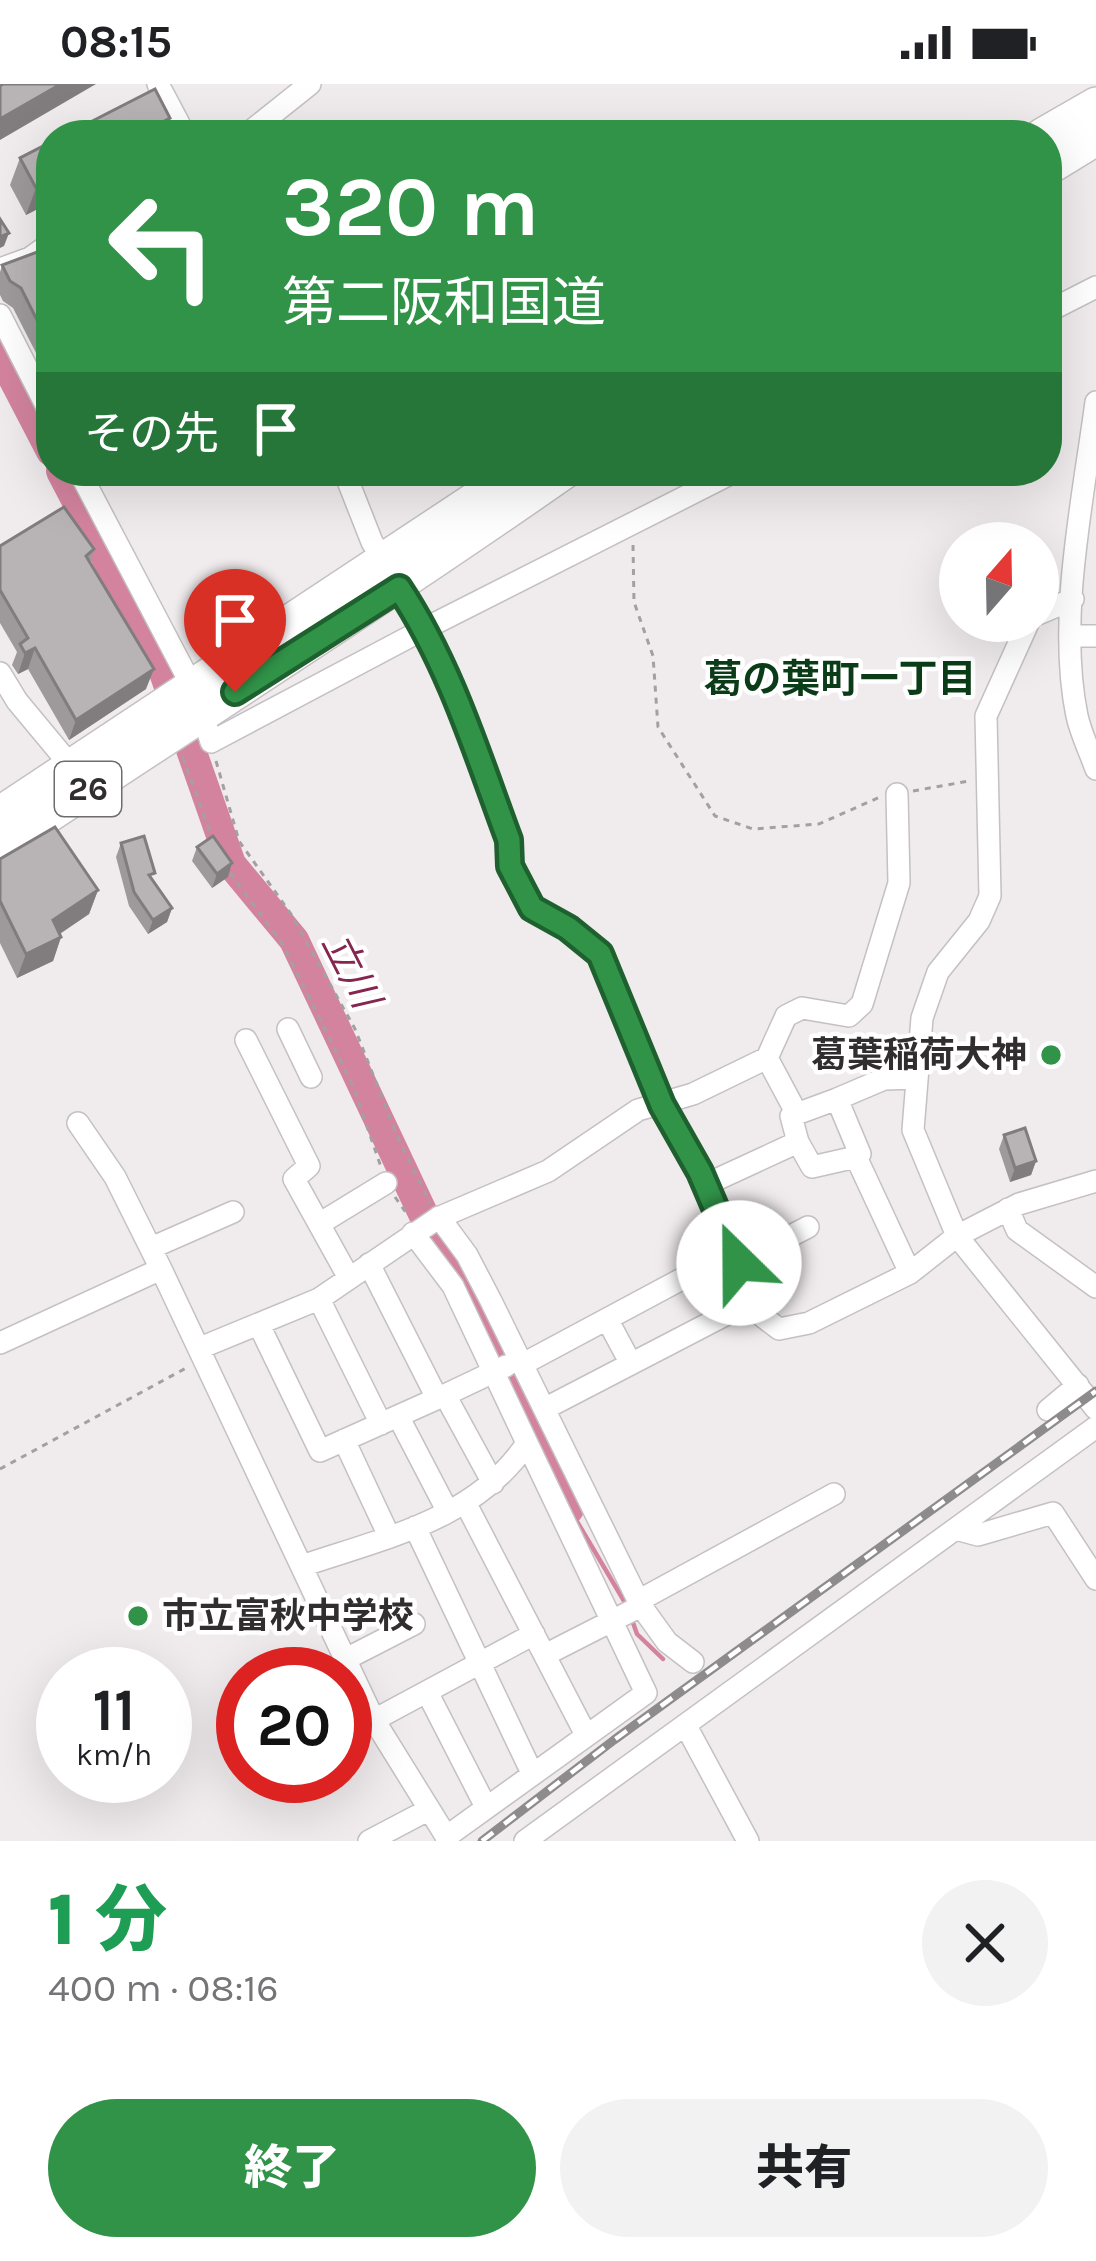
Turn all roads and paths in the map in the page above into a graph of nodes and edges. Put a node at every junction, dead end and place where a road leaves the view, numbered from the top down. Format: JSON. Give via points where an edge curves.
{"nodes":[{"id":1,"x":158,"y":84,"type":"edge"},
{"id":2,"x":310,"y":84,"type":"edge"},
{"id":3,"x":1096,"y":104,"type":"edge"},
{"id":4,"x":177,"y":120,"type":"edge"},
{"id":5,"x":265,"y":120,"type":"edge"},
{"id":6,"x":1062,"y":124,"type":"edge"},
{"id":7,"x":1096,"y":140,"type":"edge"},
{"id":8,"x":1062,"y":160,"type":"edge"},
{"id":9,"x":36,"y":254,"type":"edge"},
{"id":10,"x":0,"y":269,"type":"edge"},
{"id":11,"x":1096,"y":287,"type":"edge"},
{"id":12,"x":1062,"y":304,"type":"edge"},
{"id":13,"x":0,"y":315,"type":"edge"},
{"id":14,"x":36,"y":386,"type":"edge"},
{"id":15,"x":1096,"y":403,"type":"edge"},
{"id":16,"x":86,"y":486,"type":"edge"},
{"id":17,"x":351,"y":486,"type":"edge"},
{"id":18,"x":498,"y":486,"type":"edge"},
{"id":19,"x":540,"y":486,"type":"edge"},
{"id":20,"x":707,"y":486,"type":"edge"},
{"id":21,"x":632,"y":525,"type":"junction"},
{"id":22,"x":391,"y":573,"type":"junction"},
{"id":23,"x":1073,"y":599,"type":"junction"},
{"id":24,"x":1059,"y":605,"type":"edge"},
{"id":25,"x":426,"y":628,"type":"junction"},
{"id":26,"x":1071,"y":636,"type":"junction"},
{"id":27,"x":1096,"y":636,"type":"edge"},
{"id":28,"x":1019,"y":642,"type":"edge"},
{"id":29,"x":2,"y":683,"type":"edge"},
{"id":30,"x":187,"y":715,"type":"junction"},
{"id":31,"x":71,"y":766,"type":"junction"},
{"id":32,"x":1096,"y":769,"type":"edge"},
{"id":33,"x":986,"y":778,"type":"junction"},
{"id":34,"x":897,"y":794,"type":"junction"},
{"id":35,"x":0,"y":813,"type":"edge"},
{"id":36,"x":0,"y":848,"type":"edge"},
{"id":37,"x":216,"y":848,"type":"edge"},
{"id":38,"x":226,"y":866,"type":"edge"},
{"id":39,"x":288,"y":1029,"type":"dead end"},
{"id":40,"x":246,"y":1040,"type":"dead end"},
{"id":41,"x":767,"y":1058,"type":"junction"},
{"id":42,"x":264,"y":1076,"type":"junction"},
{"id":43,"x":917,"y":1078,"type":"junction"},
{"id":44,"x":837,"y":1099,"type":"junction"},
{"id":45,"x":662,"y":1105,"type":"junction"},
{"id":46,"x":797,"y":1114,"type":"junction"},
{"id":47,"x":78,"y":1123,"type":"dead end"},
{"id":48,"x":798,"y":1142,"type":"junction"},
{"id":49,"x":856,"y":1157,"type":"junction"},
{"id":50,"x":1096,"y":1181,"type":"edge"},
{"id":51,"x":386,"y":1183,"type":"junction"},
{"id":52,"x":705,"y":1185,"type":"junction"},
{"id":53,"x":1008,"y":1209,"type":"junction"},
{"id":54,"x":232,"y":1212,"type":"dead end"},
{"id":55,"x":319,"y":1224,"type":"junction"},
{"id":56,"x":426,"y":1226,"type":"junction"},
{"id":57,"x":808,"y":1227,"type":"dead end"},
{"id":58,"x":957,"y":1236,"type":"junction"},
{"id":59,"x":736,"y":1257,"type":"junction"},
{"id":60,"x":156,"y":1258,"type":"junction"},
{"id":61,"x":369,"y":1264,"type":"junction"},
{"id":62,"x":910,"y":1273,"type":"junction"},
{"id":63,"x":349,"y":1278,"type":"junction"},
{"id":64,"x":1096,"y":1287,"type":"edge"},
{"id":65,"x":319,"y":1299,"type":"junction"},
{"id":66,"x":754,"y":1300,"type":"junction"},
{"id":67,"x":607,"y":1319,"type":"junction"},
{"id":68,"x":259,"y":1325,"type":"junction"},
{"id":69,"x":0,"y":1343,"type":"edge"},
{"id":70,"x":203,"y":1353,"type":"junction"},
{"id":71,"x":631,"y":1364,"type":"junction"},
{"id":72,"x":511,"y":1365,"type":"junction"},
{"id":73,"x":1078,"y":1385,"type":"junction"},
{"id":74,"x":441,"y":1396,"type":"junction"},
{"id":75,"x":547,"y":1408,"type":"junction"},
{"id":76,"x":1048,"y":1409,"type":"dead end"},
{"id":77,"x":1096,"y":1409,"type":"edge"},
{"id":78,"x":390,"y":1420,"type":"junction"},
{"id":79,"x":1096,"y":1427,"type":"edge"},
{"id":80,"x":344,"y":1440,"type":"junction"},
{"id":81,"x":540,"y":1440,"type":"junction"},
{"id":82,"x":0,"y":1468,"type":"edge"},
{"id":83,"x":494,"y":1483,"type":"junction"},
{"id":84,"x":834,"y":1495,"type":"dead end"},
{"id":85,"x":457,"y":1508,"type":"junction"},
{"id":86,"x":415,"y":1527,"type":"junction"},
{"id":87,"x":956,"y":1528,"type":"junction"},
{"id":88,"x":389,"y":1536,"type":"junction"},
{"id":89,"x":302,"y":1566,"type":"junction"},
{"id":90,"x":1096,"y":1579,"type":"edge"},
{"id":91,"x":630,"y":1610,"type":"junction"},
{"id":92,"x":414,"y":1624,"type":"dead end"},
{"id":93,"x":539,"y":1644,"type":"junction"},
{"id":94,"x":338,"y":1647,"type":"edge"},
{"id":95,"x":369,"y":1647,"type":"edge"},
{"id":96,"x":693,"y":1661,"type":"dead end"},
{"id":97,"x":480,"y":1664,"type":"junction"},
{"id":98,"x":427,"y":1692,"type":"junction"},
{"id":99,"x":372,"y":1716,"type":"edge"},
{"id":100,"x":374,"y":1720,"type":"junction"},
{"id":101,"x":686,"y":1726,"type":"junction"},
{"id":102,"x":585,"y":1733,"type":"junction"},
{"id":103,"x":532,"y":1773,"type":"junction"},
{"id":104,"x":486,"y":1807,"type":"junction"},
{"id":105,"x":428,"y":1810,"type":"junction"},
{"id":106,"x":447,"y":1839,"type":"edge"},
{"id":107,"x":369,"y":1841,"type":"edge"},
{"id":108,"x":525,"y":1841,"type":"edge"},
{"id":109,"x":748,"y":1841,"type":"edge"}],
"edges":[{"from":1,"to":4,"type":"street"},
{"from":2,"to":5,"type":"street"},
{"from":3,"to":6,"type":"highway"},
{"from":7,"to":8,"type":"highway"},
{"from":9,"to":10,"type":"street"},
{"from":11,"to":12,"type":"street"},
{"from":13,"to":14,"type":"street"},
{"from":15,"to":23,"type":"street"},
{"from":16,"to":30,"type":"street"},
{"from":17,"to":22,"type":"street"},
{"from":18,"to":22,"type":"highway","number":"26"},
{"from":19,"to":22,"type":"highway","number":"26"},
{"from":20,"to":21,"type":"street"},
{"from":21,"to":25,"type":"street"},
{"from":21,"to":34,"type":"path","via":[[634,602],[652,656],[658,727],[715,815],[753,830],[819,824]]},
{"from":22,"to":25,"type":"street"},
{"from":22,"to":30,"type":"highway","number":"26"},
{"from":23,"to":24,"type":"street"},
{"from":23,"to":26,"type":"street"},
{"from":25,"to":30,"type":"street"},
{"from":25,"to":45,"type":"street","via":[[509,840],[510,866],[532,908],[600,954]]},
{"from":26,"to":27,"type":"street"},
{"from":26,"to":32,"type":"street","via":[[1078,720]]},
{"from":28,"to":33,"type":"street","via":[[986,716]]},
{"from":29,"to":31,"type":"street"},
{"from":30,"to":31,"type":"highway","number":"26"},
{"from":30,"to":36,"type":"highway","number":"26"},
{"from":30,"to":37,"type":"path"},
{"from":30,"to":56,"type":"path","via":[[238,841],[291,914],[378,1079]]},
{"from":31,"to":35,"type":"highway","number":"26"},
{"from":33,"to":34,"type":"path"},
{"from":33,"to":43,"type":"street","via":[[990,896],[938,972],[922,1018]]},
{"from":34,"to":41,"type":"street","via":[[898,883],[862,1004],[849,1016],[802,1007],[786,1016]]},
{"from":38,"to":51,"type":"path","via":[[283,945],[353,1086]]},
{"from":39,"to":42,"type":"street","via":[[306,1066]]},
{"from":40,"to":42,"type":"street"},
{"from":41,"to":45,"type":"street"},
{"from":41,"to":46,"type":"street"},
{"from":42,"to":55,"type":"street","via":[[309,1166],[294,1179]]},
{"from":43,"to":44,"type":"street","via":[[884,1079]]},
{"from":43,"to":58,"type":"street","via":[[913,1130]]},
{"from":44,"to":46,"type":"street"},
{"from":44,"to":49,"type":"street"},
{"from":45,"to":52,"type":"street"},
{"from":45,"to":56,"type":"street","via":[[638,1110],[548,1171]]},
{"from":46,"to":48,"type":"street","via":[[791,1116]]},
{"from":47,"to":60,"type":"street"},
{"from":48,"to":49,"type":"street","via":[[812,1167]]},
{"from":48,"to":52,"type":"street"},
{"from":49,"to":62,"type":"street"},
{"from":50,"to":53,"type":"street"},
{"from":51,"to":55,"type":"street"},
{"from":51,"to":56,"type":"path"},
{"from":52,"to":59,"type":"street"},
{"from":53,"to":58,"type":"street"},
{"from":53,"to":64,"type":"street","via":[[1017,1230]]},
{"from":54,"to":60,"type":"street"},
{"from":55,"to":63,"type":"street"},
{"from":56,"to":61,"type":"street"},
{"from":56,"to":72,"type":"street","via":[[453,1286]]},
{"from":57,"to":59,"type":"street"},
{"from":58,"to":62,"type":"street"},
{"from":58,"to":73,"type":"street"},
{"from":59,"to":66,"type":"street"},
{"from":59,"to":67,"type":"street"},
{"from":60,"to":69,"type":"street"},
{"from":60,"to":70,"type":"street"},
{"from":61,"to":63,"type":"street"},
{"from":61,"to":74,"type":"street"},
{"from":62,"to":66,"type":"street","via":[[809,1323],[779,1329]]},
{"from":63,"to":65,"type":"street"},
{"from":65,"to":68,"type":"street"},
{"from":65,"to":78,"type":"street"},
{"from":66,"to":71,"type":"street"},
{"from":67,"to":71,"type":"street"},
{"from":67,"to":72,"type":"street"},
{"from":68,"to":70,"type":"street"},
{"from":68,"to":80,"type":"street","via":[[320,1450]]},
{"from":70,"to":82,"type":"path"},
{"from":70,"to":89,"type":"street"},
{"from":71,"to":75,"type":"street"},
{"from":72,"to":74,"type":"street"},
{"from":72,"to":75,"type":"street"},
{"from":72,"to":81,"type":"street"},
{"from":73,"to":76,"type":"street"},
{"from":73,"to":77,"type":"street"},
{"from":74,"to":78,"type":"street"},
{"from":74,"to":83,"type":"street"},
{"from":75,"to":81,"type":"street"},
{"from":78,"to":80,"type":"street"},
{"from":78,"to":85,"type":"street"},
{"from":79,"to":87,"type":"street"},
{"from":80,"to":88,"type":"street"},
{"from":81,"to":83,"type":"street"},
{"from":81,"to":91,"type":"street"},
{"from":81,"to":91,"type":"street"},
{"from":83,"to":85,"type":"street"},
{"from":84,"to":91,"type":"street"},
{"from":85,"to":86,"type":"street"},
{"from":85,"to":93,"type":"street"},
{"from":86,"to":88,"type":"street"},
{"from":86,"to":97,"type":"street"},
{"from":87,"to":90,"type":"street","via":[[978,1535],[1053,1513]]},
{"from":87,"to":101,"type":"street"},
{"from":88,"to":89,"type":"street"},
{"from":89,"to":94,"type":"street"},
{"from":91,"to":93,"type":"street"},
{"from":91,"to":96,"type":"street"},
{"from":91,"to":102,"type":"street","via":[[646,1693]]},
{"from":92,"to":95,"type":"street"},
{"from":93,"to":97,"type":"street"},
{"from":93,"to":102,"type":"street"},
{"from":97,"to":98,"type":"street"},
{"from":97,"to":103,"type":"street"},
{"from":98,"to":100,"type":"street"},
{"from":98,"to":104,"type":"street"},
{"from":99,"to":100,"type":"street"},
{"from":100,"to":105,"type":"street"},
{"from":101,"to":108,"type":"street"},
{"from":101,"to":109,"type":"street"},
{"from":102,"to":103,"type":"street"},
{"from":103,"to":104,"type":"street"},
{"from":104,"to":106,"type":"street"},
{"from":105,"to":106,"type":"street"},
{"from":105,"to":107,"type":"street"}]}
